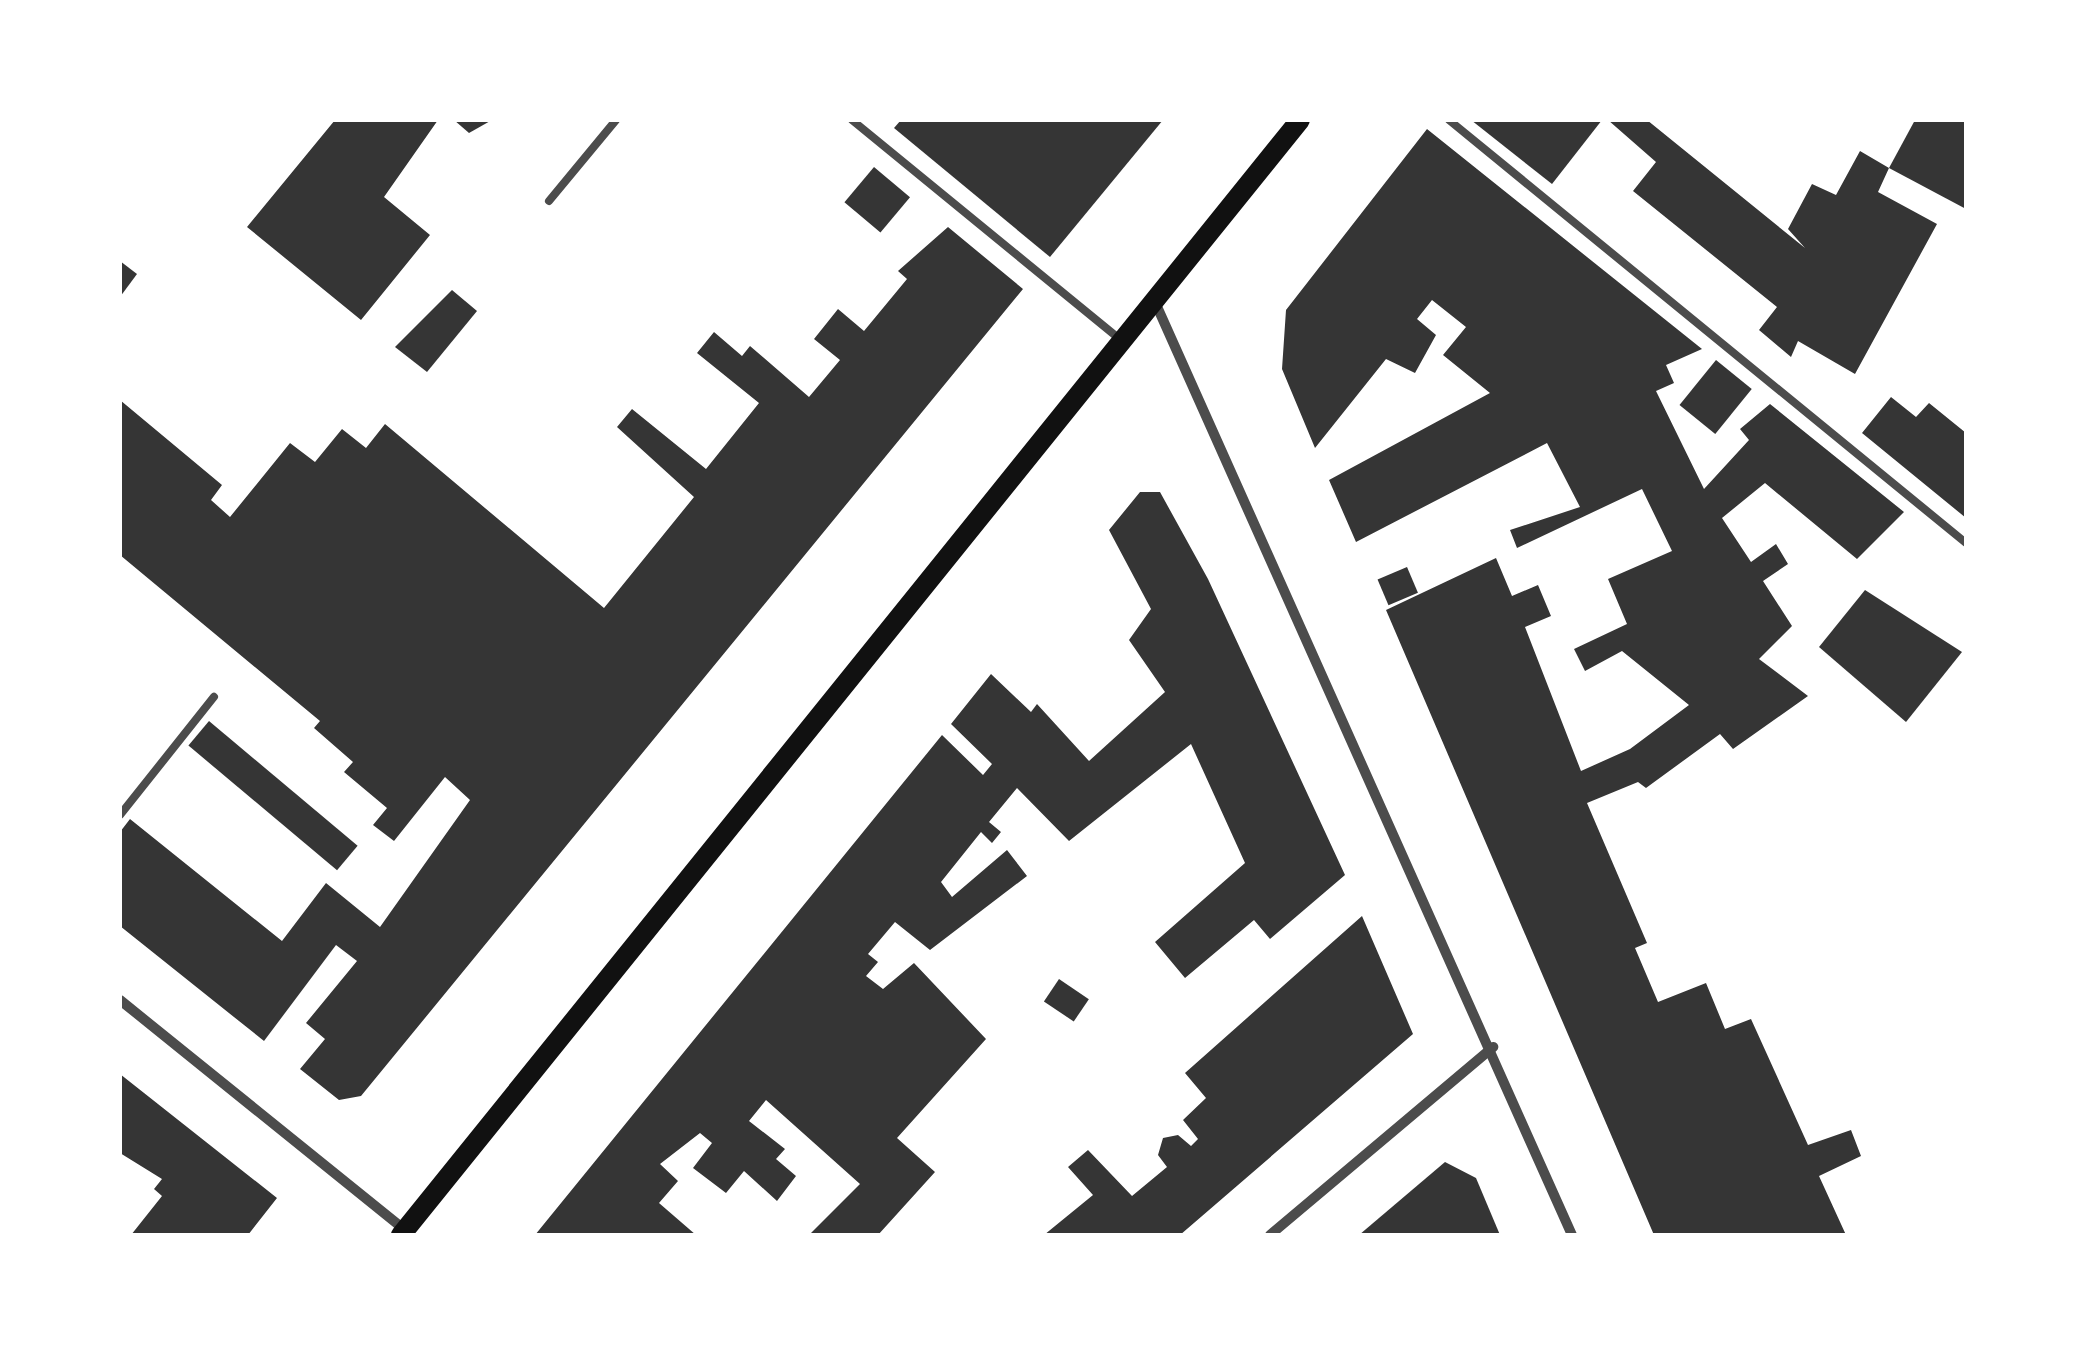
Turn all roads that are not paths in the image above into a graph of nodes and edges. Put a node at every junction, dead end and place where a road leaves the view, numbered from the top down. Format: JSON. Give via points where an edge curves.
{"nodes":[{"id":1,"x":616,"y":120,"type":"edge"},
{"id":2,"x":852,"y":120,"type":"edge"},
{"id":3,"x":1300,"y":120,"type":"edge"},
{"id":4,"x":1450,"y":120,"type":"edge"},
{"id":5,"x":549,"y":200,"type":"dead end"},
{"id":6,"x":1155,"y":302,"type":"junction"},
{"id":7,"x":1122,"y":340,"type":"junction"},
{"id":8,"x":1966,"y":543,"type":"edge"},
{"id":9,"x":214,"y":697,"type":"dead end"},
{"id":10,"x":120,"y":815,"type":"edge"},
{"id":11,"x":120,"y":1000,"type":"edge"},
{"id":12,"x":1494,"y":1048,"type":"junction"},
{"id":13,"x":405,"y":1234,"type":"edge"},
{"id":14,"x":1270,"y":1235,"type":"edge"},
{"id":15,"x":1572,"y":1235,"type":"edge"}],
"edges":[{"from":1,"to":5,"type":"lane"},
{"from":2,"to":7,"type":"lane"},
{"from":3,"to":6,"type":"main road"},
{"from":4,"to":8,"type":"lane"},
{"from":6,"to":7,"type":"main road"},
{"from":6,"to":12,"type":"street"},
{"from":7,"to":13,"type":"main road"},
{"from":9,"to":10,"type":"lane"},
{"from":11,"to":13,"type":"street"},
{"from":12,"to":14,"type":"street"},
{"from":12,"to":15,"type":"street"}]}
